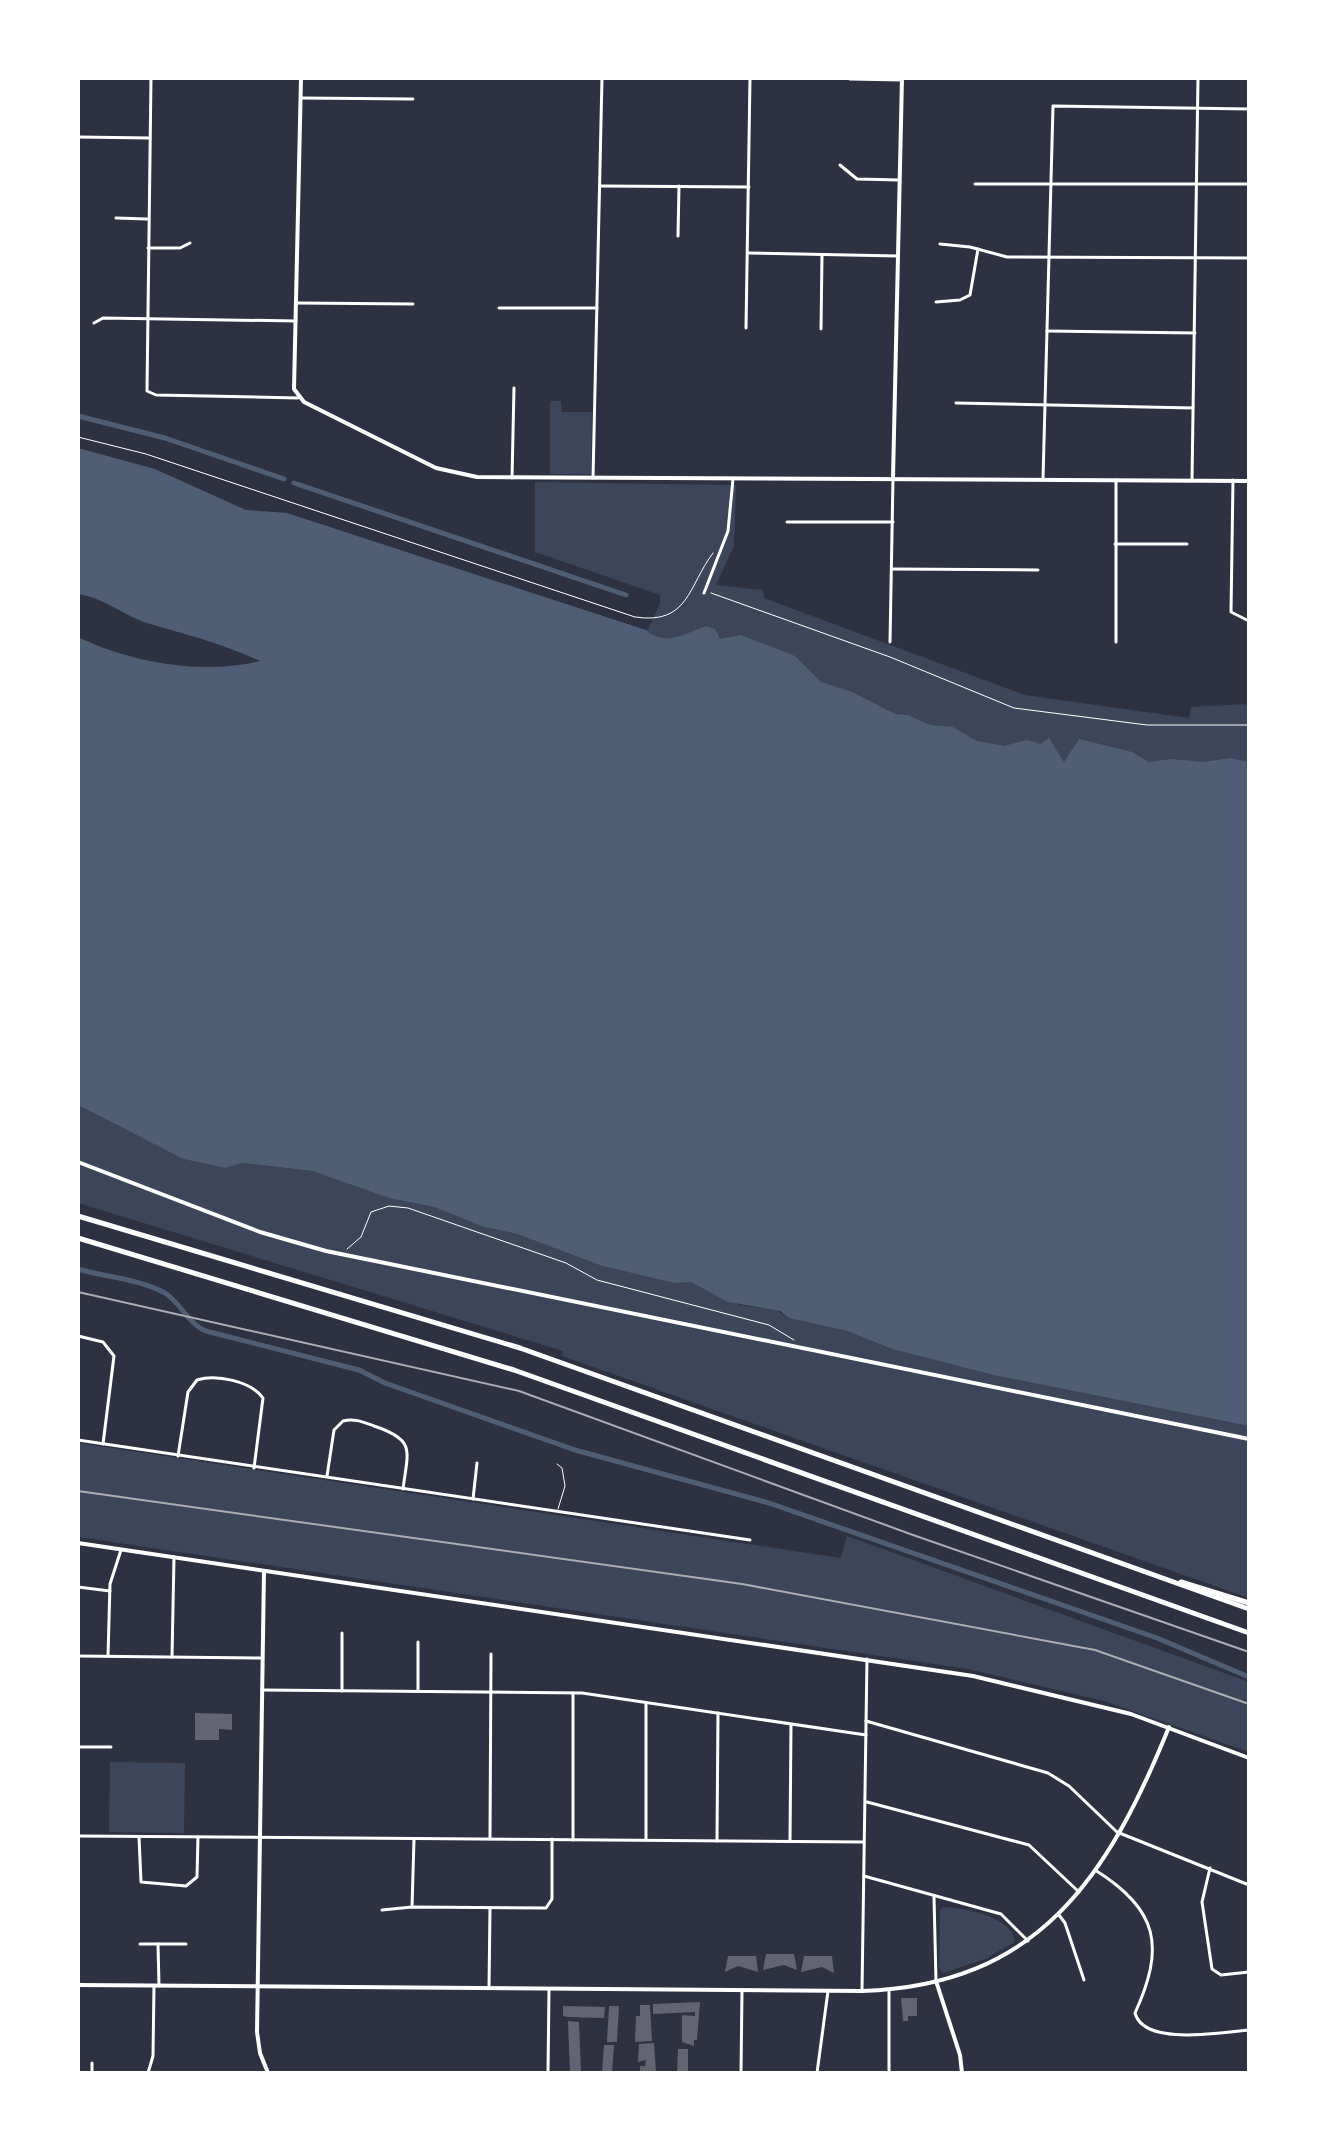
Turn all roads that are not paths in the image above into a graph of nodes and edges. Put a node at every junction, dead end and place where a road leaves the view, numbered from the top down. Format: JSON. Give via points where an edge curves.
{"nodes":[{"id":1,"x":151,"y":78,"type":"edge"},
{"id":2,"x":301,"y":78,"type":"edge"},
{"id":3,"x":602,"y":78,"type":"edge"},
{"id":4,"x":750,"y":78,"type":"edge"},
{"id":5,"x":1198,"y":78,"type":"edge"},
{"id":6,"x":850,"y":79,"type":"edge"},
{"id":7,"x":902,"y":79,"type":"edge"},
{"id":8,"x":301,"y":98,"type":"junction"},
{"id":9,"x":413,"y":99,"type":"dead end"},
{"id":10,"x":1198,"y":109,"type":"junction"},
{"id":11,"x":1249,"y":109,"type":"edge"},
{"id":12,"x":78,"y":137,"type":"edge"},
{"id":13,"x":150,"y":138,"type":"junction"},
{"id":14,"x":840,"y":165,"type":"dead end"},
{"id":15,"x":899,"y":180,"type":"junction"},
{"id":16,"x":1196,"y":183,"type":"junction"},
{"id":17,"x":975,"y":184,"type":"dead end"},
{"id":18,"x":1051,"y":184,"type":"junction"},
{"id":19,"x":1249,"y":184,"type":"edge"},
{"id":20,"x":600,"y":186,"type":"junction"},
{"id":21,"x":679,"y":186,"type":"junction"},
{"id":22,"x":749,"y":187,"type":"junction"},
{"id":23,"x":116,"y":218,"type":"dead end"},
{"id":24,"x":147,"y":219,"type":"junction"},
{"id":25,"x":678,"y":236,"type":"dead end"},
{"id":26,"x":190,"y":243,"type":"dead end"},
{"id":27,"x":940,"y":244,"type":"dead end"},
{"id":28,"x":148,"y":248,"type":"junction"},
{"id":29,"x":978,"y":249,"type":"junction"},
{"id":30,"x":748,"y":253,"type":"junction"},
{"id":31,"x":822,"y":255,"type":"junction"},
{"id":32,"x":898,"y":256,"type":"junction"},
{"id":33,"x":1047,"y":257,"type":"junction"},
{"id":34,"x":1196,"y":258,"type":"junction"},
{"id":35,"x":1249,"y":258,"type":"edge"},
{"id":36,"x":936,"y":302,"type":"dead end"},
{"id":37,"x":296,"y":303,"type":"junction"},
{"id":38,"x":413,"y":304,"type":"dead end"},
{"id":39,"x":499,"y":308,"type":"dead end"},
{"id":40,"x":597,"y":308,"type":"junction"},
{"id":41,"x":148,"y":318,"type":"junction"},
{"id":42,"x":296,"y":321,"type":"junction"},
{"id":43,"x":94,"y":323,"type":"dead end"},
{"id":44,"x":746,"y":328,"type":"dead end"},
{"id":45,"x":821,"y":329,"type":"dead end"},
{"id":46,"x":1046,"y":331,"type":"junction"},
{"id":47,"x":1195,"y":333,"type":"junction"},
{"id":48,"x":514,"y":388,"type":"dead end"},
{"id":49,"x":298,"y":398,"type":"junction"},
{"id":50,"x":956,"y":403,"type":"dead end"},
{"id":51,"x":1044,"y":406,"type":"junction"},
{"id":52,"x":1193,"y":408,"type":"junction"},
{"id":53,"x":512,"y":478,"type":"junction"},
{"id":54,"x":593,"y":478,"type":"junction"},
{"id":55,"x":893,"y":478,"type":"junction"},
{"id":56,"x":733,"y":479,"type":"junction"},
{"id":57,"x":1043,"y":479,"type":"junction"},
{"id":58,"x":1116,"y":480,"type":"junction"},
{"id":59,"x":1192,"y":480,"type":"junction"},
{"id":60,"x":1233,"y":480,"type":"junction"},
{"id":61,"x":1249,"y":481,"type":"edge"},
{"id":62,"x":787,"y":522,"type":"dead end"},
{"id":63,"x":893,"y":522,"type":"junction"},
{"id":64,"x":1115,"y":544,"type":"junction"},
{"id":65,"x":1187,"y":544,"type":"dead end"},
{"id":66,"x":892,"y":569,"type":"junction"},
{"id":67,"x":1038,"y":570,"type":"dead end"},
{"id":68,"x":705,"y":592,"type":"road end"},
{"id":69,"x":1249,"y":621,"type":"edge"},
{"id":70,"x":890,"y":642,"type":"dead end"},
{"id":71,"x":1116,"y":642,"type":"dead end"},
{"id":72,"x":78,"y":1162,"type":"edge"},
{"id":73,"x":78,"y":1216,"type":"edge"},
{"id":74,"x":78,"y":1238,"type":"edge"},
{"id":75,"x":78,"y":1336,"type":"edge"},
{"id":76,"x":1249,"y":1439,"type":"edge"},
{"id":77,"x":78,"y":1440,"type":"edge"},
{"id":78,"x":103,"y":1444,"type":"junction"},
{"id":79,"x":178,"y":1456,"type":"junction"},
{"id":80,"x":477,"y":1463,"type":"dead end"},
{"id":81,"x":557,"y":1464,"type":"dead end"},
{"id":82,"x":254,"y":1468,"type":"junction"},
{"id":83,"x":327,"y":1478,"type":"junction"},
{"id":84,"x":403,"y":1489,"type":"junction"},
{"id":85,"x":473,"y":1499,"type":"junction"},
{"id":86,"x":558,"y":1511,"type":"junction"},
{"id":87,"x":750,"y":1540,"type":"dead end"},
{"id":88,"x":78,"y":1543,"type":"edge"},
{"id":89,"x":121,"y":1550,"type":"junction"},
{"id":90,"x":174,"y":1557,"type":"junction"},
{"id":91,"x":264,"y":1571,"type":"junction"},
{"id":92,"x":78,"y":1587,"type":"edge"},
{"id":93,"x":110,"y":1591,"type":"junction"},
{"id":94,"x":1249,"y":1606,"type":"edge"},
{"id":95,"x":342,"y":1633,"type":"dead end"},
{"id":96,"x":1249,"y":1633,"type":"edge"},
{"id":97,"x":418,"y":1642,"type":"dead end"},
{"id":98,"x":491,"y":1654,"type":"dead end"},
{"id":99,"x":78,"y":1656,"type":"edge"},
{"id":100,"x":108,"y":1656,"type":"junction"},
{"id":101,"x":172,"y":1657,"type":"junction"},
{"id":102,"x":262,"y":1658,"type":"junction"},
{"id":103,"x":867,"y":1659,"type":"junction"},
{"id":104,"x":262,"y":1690,"type":"junction"},
{"id":105,"x":342,"y":1691,"type":"junction"},
{"id":106,"x":418,"y":1691,"type":"junction"},
{"id":107,"x":491,"y":1692,"type":"junction"},
{"id":108,"x":573,"y":1693,"type":"junction"},
{"id":109,"x":646,"y":1702,"type":"junction"},
{"id":110,"x":718,"y":1713,"type":"junction"},
{"id":111,"x":866,"y":1721,"type":"junction"},
{"id":112,"x":791,"y":1724,"type":"junction"},
{"id":113,"x":1169,"y":1727,"type":"junction"},
{"id":114,"x":866,"y":1735,"type":"junction"},
{"id":115,"x":78,"y":1747,"type":"edge"},
{"id":116,"x":111,"y":1747,"type":"dead end"},
{"id":117,"x":1249,"y":1758,"type":"edge"},
{"id":118,"x":865,"y":1802,"type":"junction"},
{"id":119,"x":1121,"y":1834,"type":"junction"},
{"id":120,"x":78,"y":1836,"type":"edge"},
{"id":121,"x":139,"y":1837,"type":"junction"},
{"id":122,"x":198,"y":1837,"type":"junction"},
{"id":123,"x":260,"y":1838,"type":"junction"},
{"id":124,"x":414,"y":1839,"type":"junction"},
{"id":125,"x":490,"y":1839,"type":"junction"},
{"id":126,"x":552,"y":1839,"type":"junction"},
{"id":127,"x":573,"y":1840,"type":"junction"},
{"id":128,"x":646,"y":1840,"type":"junction"},
{"id":129,"x":717,"y":1841,"type":"junction"},
{"id":130,"x":790,"y":1841,"type":"junction"},
{"id":131,"x":864,"y":1842,"type":"junction"},
{"id":132,"x":1210,"y":1868,"type":"junction"},
{"id":133,"x":1095,"y":1870,"type":"junction"},
{"id":134,"x":864,"y":1876,"type":"junction"},
{"id":135,"x":1249,"y":1885,"type":"edge"},
{"id":136,"x":1079,"y":1892,"type":"junction"},
{"id":137,"x":934,"y":1896,"type":"junction"},
{"id":138,"x":412,"y":1907,"type":"junction"},
{"id":139,"x":490,"y":1908,"type":"junction"},
{"id":140,"x":382,"y":1910,"type":"dead end"},
{"id":141,"x":1059,"y":1915,"type":"junction"},
{"id":142,"x":1028,"y":1941,"type":"junction"},
{"id":143,"x":140,"y":1944,"type":"dead end"},
{"id":144,"x":158,"y":1944,"type":"junction"},
{"id":145,"x":186,"y":1944,"type":"dead end"},
{"id":146,"x":1249,"y":1972,"type":"edge"},
{"id":147,"x":1084,"y":1980,"type":"dead end"},
{"id":148,"x":936,"y":1981,"type":"junction"},
{"id":149,"x":78,"y":1985,"type":"edge"},
{"id":150,"x":156,"y":1986,"type":"junction"},
{"id":151,"x":258,"y":1987,"type":"junction"},
{"id":152,"x":489,"y":1988,"type":"junction"},
{"id":153,"x":549,"y":1989,"type":"junction"},
{"id":154,"x":889,"y":1990,"type":"junction"},
{"id":155,"x":742,"y":1991,"type":"junction"},
{"id":156,"x":828,"y":1991,"type":"junction"},
{"id":157,"x":862,"y":1991,"type":"junction"},
{"id":158,"x":1249,"y":2030,"type":"edge"},
{"id":159,"x":92,"y":2063,"type":"dead end"},
{"id":160,"x":92,"y":2073,"type":"edge"},
{"id":161,"x":148,"y":2073,"type":"edge"},
{"id":162,"x":268,"y":2073,"type":"edge"},
{"id":163,"x":548,"y":2073,"type":"edge"},
{"id":164,"x":741,"y":2073,"type":"edge"},
{"id":165,"x":817,"y":2073,"type":"edge"},
{"id":166,"x":889,"y":2073,"type":"edge"},
{"id":167,"x":962,"y":2073,"type":"edge"}],
"edges":[{"from":1,"to":13,"type":"street"},
{"from":2,"to":8,"type":"street"},
{"from":3,"to":20,"type":"street"},
{"from":4,"to":22,"type":"street"},
{"from":5,"to":10,"type":"street"},
{"from":6,"to":7,"type":"street"},
{"from":7,"to":15,"type":"street"},
{"from":8,"to":9,"type":"street"},
{"from":8,"to":37,"type":"street"},
{"from":10,"to":11,"type":"street"},
{"from":10,"to":16,"type":"street"},
{"from":10,"to":18,"type":"street","via":[[1053,106]]},
{"from":12,"to":13,"type":"street"},
{"from":13,"to":24,"type":"street"},
{"from":14,"to":15,"type":"street","via":[[857,179]]},
{"from":15,"to":32,"type":"street"},
{"from":16,"to":18,"type":"street"},
{"from":16,"to":19,"type":"street"},
{"from":16,"to":34,"type":"street"},
{"from":17,"to":18,"type":"street"},
{"from":18,"to":33,"type":"street"},
{"from":20,"to":21,"type":"street"},
{"from":20,"to":40,"type":"street"},
{"from":21,"to":22,"type":"street"},
{"from":21,"to":25,"type":"street"},
{"from":22,"to":30,"type":"street"},
{"from":23,"to":24,"type":"street"},
{"from":24,"to":28,"type":"street"},
{"from":26,"to":28,"type":"street"},
{"from":27,"to":29,"type":"street"},
{"from":28,"to":41,"type":"street"},
{"from":29,"to":33,"type":"street","via":[[1007,257]]},
{"from":29,"to":36,"type":"street","via":[[970,295]]},
{"from":30,"to":31,"type":"street"},
{"from":30,"to":44,"type":"street"},
{"from":31,"to":32,"type":"street"},
{"from":31,"to":45,"type":"street"},
{"from":32,"to":55,"type":"street"},
{"from":33,"to":34,"type":"street"},
{"from":33,"to":46,"type":"street"},
{"from":34,"to":35,"type":"street"},
{"from":34,"to":47,"type":"street"},
{"from":37,"to":38,"type":"street"},
{"from":37,"to":42,"type":"street"},
{"from":39,"to":40,"type":"street"},
{"from":40,"to":54,"type":"street"},
{"from":41,"to":42,"type":"street"},
{"from":41,"to":43,"type":"street","via":[[103,318]]},
{"from":41,"to":49,"type":"street","via":[[149,393]]},
{"from":42,"to":49,"type":"street","via":[[293,380]]},
{"from":46,"to":47,"type":"street"},
{"from":46,"to":51,"type":"street"},
{"from":47,"to":52,"type":"street"},
{"from":48,"to":53,"type":"street"},
{"from":49,"to":53,"type":"street","via":[[436,468]]},
{"from":50,"to":51,"type":"street"},
{"from":51,"to":52,"type":"street"},
{"from":51,"to":57,"type":"street"},
{"from":52,"to":59,"type":"street"},
{"from":53,"to":54,"type":"street"},
{"from":54,"to":56,"type":"street"},
{"from":55,"to":56,"type":"street"},
{"from":55,"to":57,"type":"street"},
{"from":55,"to":63,"type":"street"},
{"from":56,"to":68,"type":"street","via":[[728,531]]},
{"from":57,"to":58,"type":"street"},
{"from":58,"to":59,"type":"street"},
{"from":58,"to":64,"type":"street"},
{"from":59,"to":60,"type":"street"},
{"from":60,"to":61,"type":"street"},
{"from":60,"to":69,"type":"street","via":[[1231,612]]},
{"from":62,"to":63,"type":"street"},
{"from":63,"to":66,"type":"street"},
{"from":64,"to":65,"type":"street"},
{"from":64,"to":71,"type":"street"},
{"from":66,"to":67,"type":"street"},
{"from":66,"to":70,"type":"street"},
{"from":72,"to":76,"type":"street","via":[[260,1232],[340,1254]]},
{"from":73,"to":94,"type":"highway","via":[[520,1348]]},
{"from":74,"to":96,"type":"highway","via":[[514,1370]]},
{"from":75,"to":78,"type":"street","via":[[103,1342],[114,1356]]},
{"from":77,"to":78,"type":"street"},
{"from":78,"to":79,"type":"street"},
{"from":79,"to":82,"type":"street"},
{"from":79,"to":82,"type":"street","via":[[188,1392],[197,1380],[208,1377],[249,1385],[261,1394]]},
{"from":80,"to":85,"type":"street"},
{"from":81,"to":86,"type":"lane","via":[[565,1478]]},
{"from":82,"to":83,"type":"street"},
{"from":83,"to":84,"type":"street"},
{"from":83,"to":84,"type":"street","via":[[334,1430],[343,1421],[358,1420],[405,1442]]},
{"from":84,"to":85,"type":"street"},
{"from":85,"to":86,"type":"street"},
{"from":86,"to":87,"type":"street"},
{"from":88,"to":89,"type":"street"},
{"from":89,"to":90,"type":"street"},
{"from":89,"to":93,"type":"street"},
{"from":90,"to":91,"type":"street"},
{"from":90,"to":101,"type":"street"},
{"from":91,"to":102,"type":"street"},
{"from":91,"to":103,"type":"street"},
{"from":92,"to":93,"type":"street"},
{"from":93,"to":100,"type":"street"},
{"from":95,"to":105,"type":"street"},
{"from":97,"to":106,"type":"street"},
{"from":98,"to":107,"type":"street"},
{"from":99,"to":100,"type":"street"},
{"from":100,"to":101,"type":"street"},
{"from":101,"to":102,"type":"street"},
{"from":102,"to":104,"type":"street"},
{"from":103,"to":111,"type":"street"},
{"from":103,"to":113,"type":"street","via":[[1055,1693]]},
{"from":104,"to":105,"type":"street"},
{"from":104,"to":123,"type":"street"},
{"from":105,"to":106,"type":"street"},
{"from":106,"to":107,"type":"street"},
{"from":107,"to":108,"type":"street"},
{"from":107,"to":125,"type":"street"},
{"from":108,"to":109,"type":"street"},
{"from":108,"to":127,"type":"street"},
{"from":109,"to":110,"type":"street"},
{"from":109,"to":128,"type":"street"},
{"from":110,"to":112,"type":"street"},
{"from":110,"to":129,"type":"street"},
{"from":111,"to":114,"type":"street"},
{"from":111,"to":119,"type":"street","via":[[1048,1773]]},
{"from":112,"to":114,"type":"street"},
{"from":112,"to":130,"type":"street"},
{"from":113,"to":117,"type":"street"},
{"from":113,"to":119,"type":"street"},
{"from":114,"to":118,"type":"street"},
{"from":115,"to":116,"type":"street"},
{"from":118,"to":131,"type":"street"},
{"from":118,"to":136,"type":"street","via":[[1029,1845]]},
{"from":119,"to":132,"type":"street"},
{"from":119,"to":133,"type":"street"},
{"from":120,"to":121,"type":"street"},
{"from":121,"to":122,"type":"street"},
{"from":121,"to":122,"type":"street","via":[[141,1882],[186,1886],[197,1877]]},
{"from":122,"to":123,"type":"street"},
{"from":123,"to":124,"type":"street"},
{"from":123,"to":151,"type":"street"},
{"from":124,"to":125,"type":"street"},
{"from":124,"to":138,"type":"street"},
{"from":125,"to":126,"type":"street"},
{"from":126,"to":127,"type":"street"},
{"from":126,"to":139,"type":"street","via":[[551,1905]]},
{"from":127,"to":128,"type":"street"},
{"from":128,"to":129,"type":"street"},
{"from":129,"to":130,"type":"street"},
{"from":130,"to":131,"type":"street"},
{"from":131,"to":134,"type":"street"},
{"from":132,"to":135,"type":"street"},
{"from":132,"to":146,"type":"street","via":[[1202,1902],[1214,1971]]},
{"from":133,"to":136,"type":"street"},
{"from":133,"to":158,"type":"street","via":[[1129,1896],[1150,1931],[1153,1971],[1136,2017],[1168,2034]]},
{"from":134,"to":137,"type":"street"},
{"from":134,"to":157,"type":"street"},
{"from":136,"to":141,"type":"street"},
{"from":137,"to":142,"type":"street","via":[[1001,1914]]},
{"from":137,"to":148,"type":"street"},
{"from":138,"to":139,"type":"street"},
{"from":138,"to":140,"type":"street"},
{"from":139,"to":152,"type":"street"},
{"from":141,"to":142,"type":"street"},
{"from":141,"to":147,"type":"street"},
{"from":142,"to":148,"type":"street","via":[[977,1968]]},
{"from":143,"to":144,"type":"street"},
{"from":144,"to":145,"type":"street"},
{"from":144,"to":150,"type":"street"},
{"from":148,"to":154,"type":"street"},
{"from":148,"to":167,"type":"street"},
{"from":149,"to":150,"type":"street"},
{"from":150,"to":151,"type":"street"},
{"from":150,"to":161,"type":"street"},
{"from":151,"to":152,"type":"street"},
{"from":151,"to":162,"type":"street","via":[[258,2047]]},
{"from":152,"to":153,"type":"street"},
{"from":153,"to":155,"type":"street"},
{"from":153,"to":163,"type":"street"},
{"from":154,"to":157,"type":"street"},
{"from":154,"to":166,"type":"street"},
{"from":155,"to":156,"type":"street"},
{"from":155,"to":164,"type":"street"},
{"from":156,"to":157,"type":"street"},
{"from":156,"to":165,"type":"street"},
{"from":159,"to":160,"type":"street"}]}
